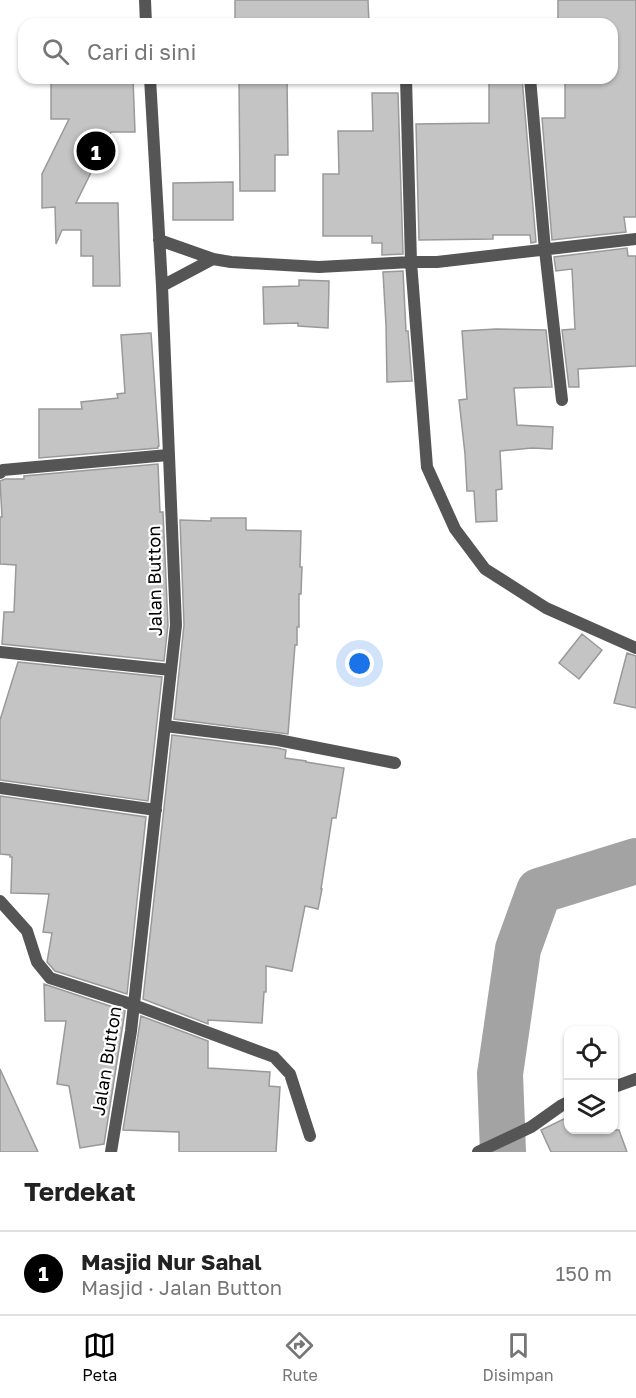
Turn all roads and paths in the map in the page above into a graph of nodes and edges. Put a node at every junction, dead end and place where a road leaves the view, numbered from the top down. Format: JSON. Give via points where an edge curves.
{"nodes":[{"id":1,"x":145,"y":0,"type":"edge"},
{"id":2,"x":146,"y":18,"type":"edge"},
{"id":3,"x":150,"y":84,"type":"edge"},
{"id":4,"x":406,"y":84,"type":"edge"},
{"id":5,"x":531,"y":84,"type":"edge"},
{"id":6,"x":636,"y":239,"type":"edge"},
{"id":7,"x":159,"y":240,"type":"junction"},
{"id":8,"x":545,"y":250,"type":"junction"},
{"id":9,"x":213,"y":259,"type":"junction"},
{"id":10,"x":411,"y":262,"type":"junction"},
{"id":11,"x":162,"y":286,"type":"junction"},
{"id":12,"x":562,"y":400,"type":"dead end"},
{"id":13,"x":168,"y":455,"type":"junction"},
{"id":14,"x":0,"y":473,"type":"edge"},
{"id":15,"x":636,"y":648,"type":"edge"},
{"id":16,"x":0,"y":652,"type":"edge"},
{"id":17,"x":171,"y":670,"type":"junction"},
{"id":18,"x":165,"y":726,"type":"junction"},
{"id":19,"x":395,"y":763,"type":"dead end"},
{"id":20,"x":0,"y":788,"type":"edge"},
{"id":21,"x":156,"y":810,"type":"junction"},
{"id":22,"x":0,"y":901,"type":"edge"},
{"id":23,"x":134,"y":1005,"type":"junction"},
{"id":24,"x":636,"y":1079,"type":"edge"},
{"id":25,"x":618,"y":1086,"type":"edge"},
{"id":26,"x":564,"y":1104,"type":"edge"},
{"id":27,"x":310,"y":1136,"type":"dead end"},
{"id":28,"x":111,"y":1152,"type":"edge"},
{"id":29,"x":478,"y":1152,"type":"edge"}],
"edges":[{"from":1,"to":2,"type":"street"},
{"from":3,"to":7,"type":"street","name":"Jalan Button"},
{"from":4,"to":10,"type":"street"},
{"from":5,"to":8,"type":"street"},
{"from":6,"to":8,"type":"street"},
{"from":7,"to":9,"type":"street"},
{"from":7,"to":11,"type":"street","name":"Jalan Button"},
{"from":8,"to":10,"type":"street"},
{"from":8,"to":12,"type":"street"},
{"from":9,"to":10,"type":"street","via":[[319,267]]},
{"from":9,"to":11,"type":"street"},
{"from":10,"to":15,"type":"street","via":[[427,467],[455,529],[484,568],[546,608]]},
{"from":11,"to":13,"type":"street","name":"Jalan Button"},
{"from":13,"to":14,"type":"street"},
{"from":13,"to":17,"type":"street","name":"Jalan Button","via":[[176,625]]},
{"from":16,"to":17,"type":"street"},
{"from":17,"to":18,"type":"street","name":"Jalan Button"},
{"from":18,"to":19,"type":"street","via":[[278,740]]},
{"from":18,"to":21,"type":"street","name":"Jalan Button"},
{"from":20,"to":21,"type":"street"},
{"from":21,"to":23,"type":"street","name":"Jalan Button"},
{"from":22,"to":23,"type":"street","via":[[27,931],[37,962],[50,978]]},
{"from":23,"to":27,"type":"street","via":[[274,1057],[290,1074]]},
{"from":23,"to":28,"type":"street","name":"Jalan Button"},
{"from":24,"to":25,"type":"street"},
{"from":26,"to":29,"type":"street","via":[[531,1127]]}]}
